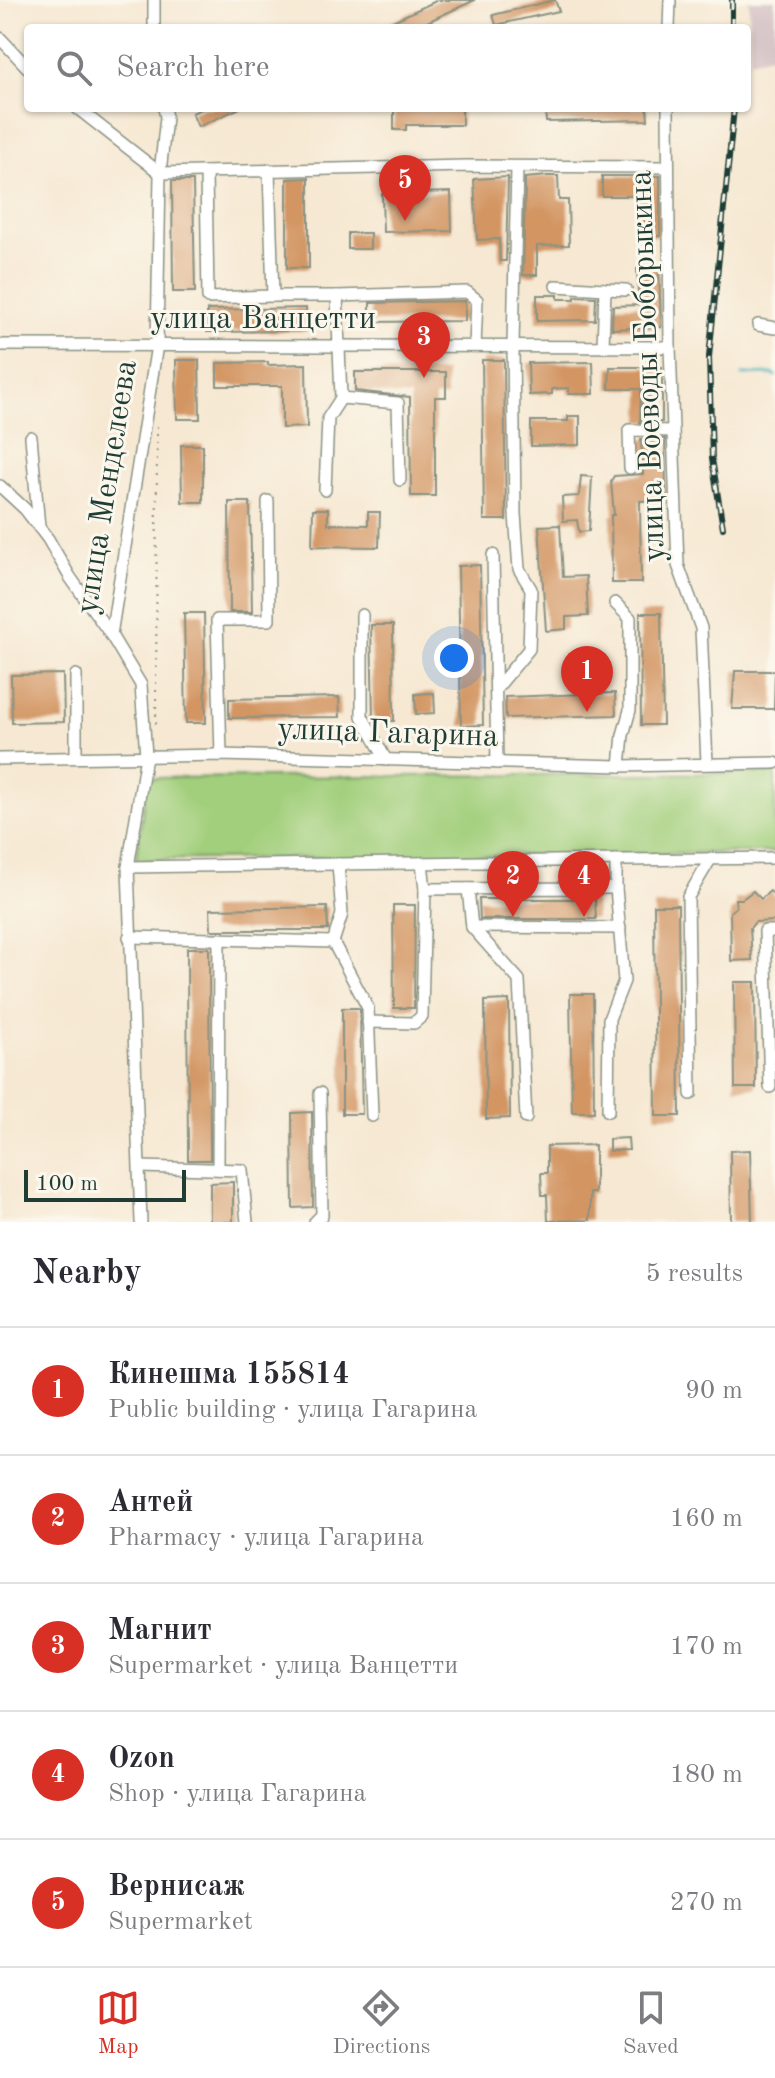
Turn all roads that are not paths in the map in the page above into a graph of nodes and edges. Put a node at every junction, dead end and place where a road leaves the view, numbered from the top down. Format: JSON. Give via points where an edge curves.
{"nodes":[{"id":1,"x":154,"y":0,"type":"edge"},
{"id":2,"x":670,"y":0,"type":"edge"},
{"id":3,"x":154,"y":24,"type":"edge"},
{"id":4,"x":669,"y":24,"type":"edge"},
{"id":5,"x":0,"y":38,"type":"edge"},
{"id":6,"x":24,"y":64,"type":"edge"},
{"id":7,"x":82,"y":112,"type":"edge"},
{"id":8,"x":164,"y":112,"type":"edge"},
{"id":9,"x":668,"y":112,"type":"edge"},
{"id":10,"x":517,"y":167,"type":"junction"},
{"id":11,"x":667,"y":167,"type":"junction"},
{"id":12,"x":269,"y":170,"type":"junction"},
{"id":13,"x":206,"y":172,"type":"junction"},
{"id":14,"x":160,"y":173,"type":"junction"},
{"id":15,"x":556,"y":286,"type":"dead end"},
{"id":16,"x":605,"y":289,"type":"junction"},
{"id":17,"x":626,"y":290,"type":"dead end"},
{"id":18,"x":273,"y":296,"type":"junction"},
{"id":19,"x":337,"y":296,"type":"junction"},
{"id":20,"x":758,"y":325,"type":"dead end"},
{"id":21,"x":775,"y":328,"type":"edge"},
{"id":22,"x":0,"y":345,"type":"edge"},
{"id":23,"x":157,"y":345,"type":"junction"},
{"id":24,"x":340,"y":346,"type":"junction"},
{"id":25,"x":475,"y":346,"type":"junction"},
{"id":26,"x":513,"y":346,"type":"junction"},
{"id":27,"x":603,"y":347,"type":"junction"},
{"id":28,"x":670,"y":347,"type":"junction"},
{"id":29,"x":341,"y":398,"type":"junction"},
{"id":30,"x":673,"y":431,"type":"junction"},
{"id":31,"x":31,"y":437,"type":"dead end"},
{"id":32,"x":630,"y":468,"type":"dead end"},
{"id":33,"x":400,"y":480,"type":"dead end"},
{"id":34,"x":0,"y":486,"type":"edge"},
{"id":35,"x":325,"y":490,"type":"dead end"},
{"id":36,"x":268,"y":501,"type":"dead end"},
{"id":37,"x":39,"y":528,"type":"junction"},
{"id":38,"x":493,"y":555,"type":"dead end"},
{"id":39,"x":615,"y":603,"type":"dead end"},
{"id":40,"x":362,"y":615,"type":"dead end"},
{"id":41,"x":111,"y":635,"type":"junction"},
{"id":42,"x":76,"y":675,"type":"dead end"},
{"id":43,"x":496,"y":689,"type":"junction"},
{"id":44,"x":221,"y":755,"type":"junction"},
{"id":45,"x":146,"y":756,"type":"junction"},
{"id":46,"x":76,"y":757,"type":"junction"},
{"id":47,"x":0,"y":759,"type":"edge"},
{"id":48,"x":386,"y":760,"type":"junction"},
{"id":49,"x":497,"y":763,"type":"junction"},
{"id":50,"x":707,"y":763,"type":"junction"},
{"id":51,"x":775,"y":763,"type":"edge"},
{"id":52,"x":620,"y":766,"type":"junction"},
{"id":53,"x":711,"y":858,"type":"junction"},
{"id":54,"x":775,"y":858,"type":"edge"},
{"id":55,"x":616,"y":860,"type":"junction"},
{"id":56,"x":422,"y":863,"type":"junction"},
{"id":57,"x":338,"y":864,"type":"junction"},
{"id":58,"x":128,"y":867,"type":"junction"},
{"id":59,"x":616,"y":888,"type":"junction"},
{"id":60,"x":425,"y":889,"type":"junction"},
{"id":61,"x":468,"y":889,"type":"junction"},
{"id":62,"x":472,"y":927,"type":"junction"},
{"id":63,"x":620,"y":928,"type":"junction"},
{"id":64,"x":775,"y":931,"type":"edge"},
{"id":65,"x":129,"y":937,"type":"junction"},
{"id":66,"x":219,"y":939,"type":"junction"},
{"id":67,"x":333,"y":942,"type":"junction"},
{"id":68,"x":368,"y":1022,"type":"junction"},
{"id":69,"x":770,"y":1087,"type":"dead end"},
{"id":70,"x":320,"y":1093,"type":"dead end"},
{"id":71,"x":691,"y":1094,"type":"dead end"},
{"id":72,"x":608,"y":1111,"type":"dead end"},
{"id":73,"x":372,"y":1116,"type":"dead end"},
{"id":74,"x":526,"y":1118,"type":"dead end"},
{"id":75,"x":140,"y":1167,"type":"junction"},
{"id":76,"x":218,"y":1169,"type":"junction"},
{"id":77,"x":141,"y":1222,"type":"edge"},
{"id":78,"x":247,"y":1222,"type":"edge"},
{"id":79,"x":315,"y":1222,"type":"edge"}],
"edges":[{"from":1,"to":3,"type":"street"},
{"from":2,"to":4,"type":"street"},
{"from":5,"to":6,"type":"street"},
{"from":7,"to":14,"type":"street"},
{"from":8,"to":14,"type":"street","name":"улица Менделеева"},
{"from":9,"to":11,"type":"street","name":"улица Воеводы Боборыкина"},
{"from":10,"to":11,"type":"street"},
{"from":10,"to":12,"type":"street"},
{"from":10,"to":26,"type":"street"},
{"from":11,"to":28,"type":"street","name":"улица Воеводы Боборыкина"},
{"from":12,"to":13,"type":"street"},
{"from":12,"to":18,"type":"street"},
{"from":13,"to":14,"type":"street"},
{"from":13,"to":18,"type":"street","via":[[208,298]]},
{"from":14,"to":23,"type":"street","name":"улица Менделеева"},
{"from":15,"to":16,"type":"street"},
{"from":16,"to":17,"type":"street"},
{"from":16,"to":27,"type":"street"},
{"from":18,"to":19,"type":"street"},
{"from":19,"to":24,"type":"street"},
{"from":19,"to":25,"type":"street","via":[[467,292],[477,300]]},
{"from":20,"to":21,"type":"street"},
{"from":22,"to":23,"type":"street","name":"улица Ванцетти"},
{"from":23,"to":24,"type":"street","name":"улица Ванцетти"},
{"from":23,"to":41,"type":"street","name":"улица Менделеева"},
{"from":24,"to":25,"type":"street","name":"улица Ванцетти"},
{"from":24,"to":29,"type":"street"},
{"from":25,"to":26,"type":"street","name":"улица Ванцетти"},
{"from":26,"to":27,"type":"street","name":"улица Ванцетти"},
{"from":26,"to":43,"type":"street","via":[[515,514],[519,569],[531,589],[529,649]]},
{"from":27,"to":28,"type":"street","name":"улица Ванцетти"},
{"from":28,"to":30,"type":"street","name":"улица Воеводы Боборыкина"},
{"from":29,"to":33,"type":"street","via":[[398,403]]},
{"from":29,"to":35,"type":"street","via":[[328,418]]},
{"from":30,"to":32,"type":"street","via":[[629,430]]},
{"from":30,"to":50,"type":"street","name":"улица Воеводы Боборыкина","via":[[678,565],[701,628]]},
{"from":31,"to":37,"type":"street"},
{"from":34,"to":37,"type":"street"},
{"from":36,"to":44,"type":"street","via":[[269,620],[217,620]]},
{"from":37,"to":41,"type":"street"},
{"from":38,"to":43,"type":"street"},
{"from":39,"to":52,"type":"street","via":[[630,618],[630,710]]},
{"from":40,"to":48,"type":"street","via":[[362,716]]},
{"from":41,"to":45,"type":"street","via":[[141,685]]},
{"from":42,"to":46,"type":"street"},
{"from":43,"to":49,"type":"street"},
{"from":44,"to":45,"type":"street","name":"улица Гагарина"},
{"from":44,"to":48,"type":"street","name":"улица Гагарина"},
{"from":45,"to":46,"type":"street","name":"улица Гагарина"},
{"from":45,"to":58,"type":"street"},
{"from":46,"to":47,"type":"street","name":"улица Гагарина"},
{"from":48,"to":49,"type":"street","name":"улица Гагарина"},
{"from":49,"to":52,"type":"street","name":"улица Гагарина"},
{"from":50,"to":51,"type":"street","name":"улица Гагарина"},
{"from":50,"to":52,"type":"street","name":"улица Гагарина"},
{"from":53,"to":54,"type":"street"},
{"from":53,"to":55,"type":"street"},
{"from":53,"to":71,"type":"street","via":[[688,897]]},
{"from":55,"to":56,"type":"street"},
{"from":55,"to":59,"type":"street"},
{"from":56,"to":57,"type":"street"},
{"from":56,"to":60,"type":"street"},
{"from":57,"to":58,"type":"street"},
{"from":57,"to":67,"type":"street","via":[[342,914]]},
{"from":58,"to":65,"type":"street"},
{"from":59,"to":61,"type":"street"},
{"from":59,"to":63,"type":"street"},
{"from":60,"to":61,"type":"street"},
{"from":60,"to":68,"type":"street","via":[[422,1016],[414,1023]]},
{"from":61,"to":62,"type":"street"},
{"from":62,"to":63,"type":"street"},
{"from":62,"to":74,"type":"street","via":[[519,980]]},
{"from":63,"to":72,"type":"street","via":[[624,981],[609,1019]]},
{"from":64,"to":69,"type":"street","via":[[765,931]]},
{"from":65,"to":66,"type":"street"},
{"from":65,"to":75,"type":"street"},
{"from":66,"to":67,"type":"street"},
{"from":66,"to":76,"type":"street"},
{"from":67,"to":68,"type":"street","via":[[368,1008]]},
{"from":68,"to":73,"type":"street"},
{"from":70,"to":79,"type":"street","via":[[322,1215]]},
{"from":75,"to":76,"type":"street"},
{"from":75,"to":77,"type":"street"},
{"from":76,"to":78,"type":"street","via":[[242,1170]]}]}
